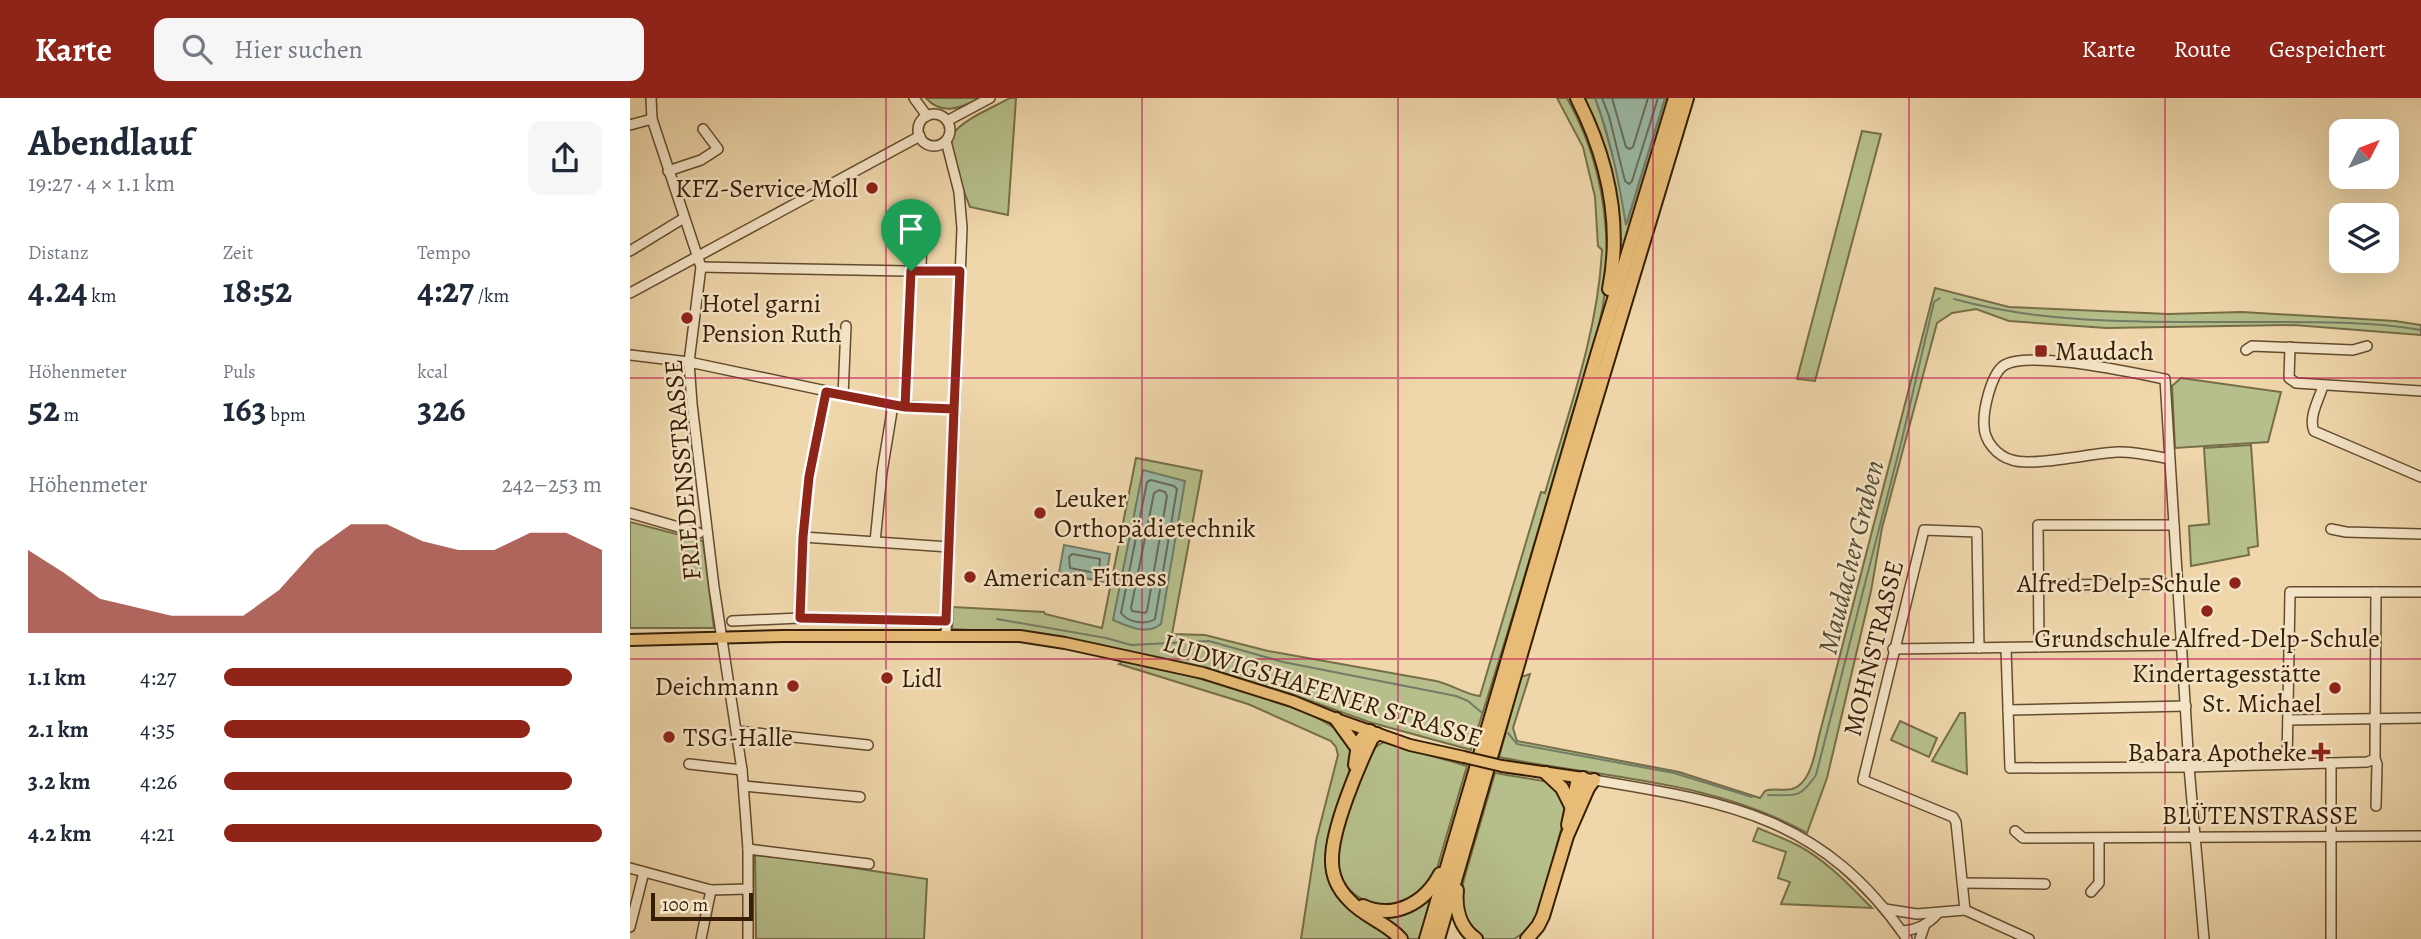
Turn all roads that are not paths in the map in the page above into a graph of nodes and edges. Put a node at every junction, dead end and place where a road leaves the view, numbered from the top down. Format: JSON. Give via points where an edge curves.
{"nodes":[{"id":1,"x":651,"y":98,"type":"edge"},
{"id":2,"x":914,"y":98,"type":"edge"},
{"id":3,"x":990,"y":98,"type":"edge"},
{"id":4,"x":1577,"y":98,"type":"edge"},
{"id":5,"x":1675,"y":98,"type":"edge"},
{"id":6,"x":1687,"y":98,"type":"edge"},
{"id":7,"x":927,"y":116,"type":"junction"},
{"id":8,"x":652,"y":119,"type":"junction"},
{"id":9,"x":947,"y":121,"type":"junction"},
{"id":10,"x":630,"y":125,"type":"edge"},
{"id":11,"x":703,"y":129,"type":"dead end"},
{"id":12,"x":920,"y":136,"type":"junction"},
{"id":13,"x":941,"y":143,"type":"junction"},
{"id":14,"x":668,"y":171,"type":"junction"},
{"id":15,"x":922,"y":214,"type":"dead end"},
{"id":16,"x":684,"y":218,"type":"junction"},
{"id":17,"x":630,"y":251,"type":"edge"},
{"id":18,"x":698,"y":256,"type":"junction"},
{"id":19,"x":701,"y":267,"type":"junction"},
{"id":20,"x":916,"y":271,"type":"junction"},
{"id":21,"x":960,"y":271,"type":"junction"},
{"id":22,"x":630,"y":293,"type":"edge"},
{"id":23,"x":846,"y":326,"type":"dead end"},
{"id":24,"x":2367,"y":346,"type":"dead end"},
{"id":25,"x":2290,"y":348,"type":"junction"},
{"id":26,"x":2246,"y":350,"type":"dead end"},
{"id":27,"x":630,"y":355,"type":"edge"},
{"id":28,"x":1597,"y":355,"type":"junction"},
{"id":29,"x":689,"y":362,"type":"junction"},
{"id":30,"x":2323,"y":386,"type":"junction"},
{"id":31,"x":2421,"y":391,"type":"edge"},
{"id":32,"x":826,"y":392,"type":"junction"},
{"id":33,"x":843,"y":396,"type":"junction"},
{"id":34,"x":893,"y":405,"type":"junction"},
{"id":35,"x":905,"y":407,"type":"junction"},
{"id":36,"x":954,"y":409,"type":"junction"},
{"id":37,"x":2170,"y":459,"type":"junction"},
{"id":38,"x":2421,"y":477,"type":"edge"},
{"id":39,"x":630,"y":513,"type":"edge"},
{"id":40,"x":2174,"y":525,"type":"junction"},
{"id":41,"x":2331,"y":529,"type":"dead end"},
{"id":42,"x":698,"y":533,"type":"dead end"},
{"id":43,"x":2421,"y":534,"type":"edge"},
{"id":44,"x":803,"y":537,"type":"junction"},
{"id":45,"x":875,"y":542,"type":"junction"},
{"id":46,"x":949,"y":547,"type":"junction"},
{"id":47,"x":2178,"y":584,"type":"junction"},
{"id":48,"x":2039,"y":585,"type":"junction"},
{"id":49,"x":2376,"y":592,"type":"junction"},
{"id":50,"x":2421,"y":592,"type":"edge"},
{"id":51,"x":800,"y":618,"type":"junction"},
{"id":52,"x":732,"y":621,"type":"dead end"},
{"id":53,"x":946,"y":621,"type":"junction"},
{"id":54,"x":722,"y":634,"type":"junction"},
{"id":55,"x":946,"y":635,"type":"junction"},
{"id":56,"x":630,"y":640,"type":"edge"},
{"id":57,"x":2182,"y":645,"type":"junction"},
{"id":58,"x":1979,"y":648,"type":"junction"},
{"id":59,"x":2006,"y":648,"type":"junction"},
{"id":60,"x":2039,"y":648,"type":"junction"},
{"id":61,"x":1893,"y":649,"type":"junction"},
{"id":62,"x":2186,"y":706,"type":"junction"},
{"id":63,"x":2008,"y":710,"type":"junction"},
{"id":64,"x":1336,"y":719,"type":"junction"},
{"id":65,"x":2376,"y":719,"type":"junction"},
{"id":66,"x":2421,"y":719,"type":"edge"},
{"id":67,"x":2288,"y":720,"type":"junction"},
{"id":68,"x":737,"y":731,"type":"junction"},
{"id":69,"x":1373,"y":734,"type":"junction"},
{"id":70,"x":868,"y":745,"type":"dead end"},
{"id":71,"x":1357,"y":748,"type":"junction"},
{"id":72,"x":2375,"y":759,"type":"junction"},
{"id":73,"x":2331,"y":763,"type":"junction"},
{"id":74,"x":689,"y":764,"type":"dead end"},
{"id":75,"x":2287,"y":764,"type":"junction"},
{"id":76,"x":2189,"y":767,"type":"junction"},
{"id":77,"x":742,"y":770,"type":"junction"},
{"id":78,"x":1546,"y":773,"type":"junction"},
{"id":79,"x":1354,"y":776,"type":"junction"},
{"id":80,"x":1589,"y":782,"type":"junction"},
{"id":81,"x":744,"y":786,"type":"junction"},
{"id":82,"x":860,"y":797,"type":"dead end"},
{"id":83,"x":1571,"y":806,"type":"junction"},
{"id":84,"x":2376,"y":806,"type":"dead end"},
{"id":85,"x":2015,"y":831,"type":"dead end"},
{"id":86,"x":1567,"y":836,"type":"junction"},
{"id":87,"x":2195,"y":836,"type":"junction"},
{"id":88,"x":2331,"y":836,"type":"junction"},
{"id":89,"x":2421,"y":836,"type":"edge"},
{"id":90,"x":2099,"y":838,"type":"junction"},
{"id":91,"x":748,"y":849,"type":"junction"},
{"id":92,"x":1455,"y":858,"type":"junction"},
{"id":93,"x":869,"y":864,"type":"dead end"},
{"id":94,"x":630,"y":868,"type":"edge"},
{"id":95,"x":644,"y":872,"type":"junction"},
{"id":96,"x":1963,"y":883,"type":"junction"},
{"id":97,"x":2045,"y":884,"type":"dead end"},
{"id":98,"x":748,"y":889,"type":"junction"},
{"id":99,"x":710,"y":890,"type":"junction"},
{"id":100,"x":2091,"y":892,"type":"dead end"},
{"id":101,"x":1347,"y":899,"type":"junction"},
{"id":102,"x":1885,"y":909,"type":"junction"},
{"id":103,"x":1965,"y":910,"type":"junction"},
{"id":104,"x":1938,"y":913,"type":"junction"},
{"id":105,"x":1917,"y":915,"type":"junction"},
{"id":106,"x":1925,"y":924,"type":"junction"},
{"id":107,"x":630,"y":927,"type":"edge"},
{"id":108,"x":1905,"y":935,"type":"edge"},
{"id":109,"x":701,"y":939,"type":"edge"},
{"id":110,"x":748,"y":939,"type":"edge"},
{"id":111,"x":1401,"y":939,"type":"edge"},
{"id":112,"x":1426,"y":939,"type":"edge"},
{"id":113,"x":1438,"y":939,"type":"edge"},
{"id":114,"x":1476,"y":939,"type":"edge"},
{"id":115,"x":1527,"y":939,"type":"edge"},
{"id":116,"x":1920,"y":939,"type":"edge"},
{"id":117,"x":2029,"y":939,"type":"edge"},
{"id":118,"x":2204,"y":939,"type":"edge"},
{"id":119,"x":2331,"y":939,"type":"edge"}],
"edges":[{"from":1,"to":8,"type":"street","name":"FRIEDENSSTRASSE"},
{"from":2,"to":7,"type":"street"},
{"from":3,"to":9,"type":"street"},
{"from":4,"to":28,"type":"highway","via":[[1600,151],[1614,225],[1612,273]]},
{"from":5,"to":28,"type":"highway"},
{"from":6,"to":92,"type":"highway"},
{"from":7,"to":9,"type":"street","via":[[940,115]]},
{"from":7,"to":12,"type":"street","via":[[920,123]]},
{"from":8,"to":10,"type":"street"},
{"from":8,"to":14,"type":"street","name":"FRIEDENSSTRASSE"},
{"from":9,"to":13,"type":"street","via":[[950,131]]},
{"from":11,"to":14,"type":"street","via":[[718,149]]},
{"from":12,"to":13,"type":"street","via":[[927,144]]},
{"from":12,"to":18,"type":"street"},
{"from":13,"to":21,"type":"street","via":[[961,207]]},
{"from":14,"to":16,"type":"street","name":"FRIEDENSSTRASSE"},
{"from":15,"to":20,"type":"street"},
{"from":16,"to":17,"type":"street"},
{"from":16,"to":18,"type":"street","name":"FRIEDENSSTRASSE"},
{"from":18,"to":19,"type":"street","name":"FRIEDENSSTRASSE"},
{"from":18,"to":22,"type":"street"},
{"from":19,"to":20,"type":"street"},
{"from":19,"to":29,"type":"street","name":"FRIEDENSSTRASSE"},
{"from":20,"to":21,"type":"street"},
{"from":20,"to":35,"type":"street"},
{"from":21,"to":36,"type":"street"},
{"from":23,"to":33,"type":"street"},
{"from":24,"to":25,"type":"street","via":[[2353,350]]},
{"from":25,"to":26,"type":"street","via":[[2252,346]]},
{"from":25,"to":30,"type":"street","via":[[2290,378]]},
{"from":27,"to":29,"type":"street"},
{"from":28,"to":92,"type":"highway"},
{"from":29,"to":32,"type":"street"},
{"from":29,"to":54,"type":"street","name":"FRIEDENSSTRASSE","via":[[705,523]]},
{"from":30,"to":31,"type":"street"},
{"from":30,"to":38,"type":"street","via":[[2312,420],[2314,431]]},
{"from":32,"to":33,"type":"street"},
{"from":32,"to":44,"type":"street"},
{"from":33,"to":34,"type":"street"},
{"from":34,"to":35,"type":"street"},
{"from":34,"to":45,"type":"street"},
{"from":35,"to":36,"type":"street"},
{"from":36,"to":46,"type":"street"},
{"from":37,"to":37,"type":"street","via":[[2118,452],[2013,461],[1994,449],[1986,436],[1984,424],[1996,373],[2018,360],[2078,363],[2165,379]]},
{"from":37,"to":40,"type":"street"},
{"from":39,"to":42,"type":"street"},
{"from":40,"to":47,"type":"street"},
{"from":40,"to":48,"type":"street","via":[[2038,525]]},
{"from":41,"to":43,"type":"street"},
{"from":44,"to":45,"type":"street"},
{"from":44,"to":51,"type":"street"},
{"from":45,"to":46,"type":"street"},
{"from":46,"to":53,"type":"street"},
{"from":47,"to":48,"type":"street"},
{"from":47,"to":57,"type":"street"},
{"from":48,"to":60,"type":"street"},
{"from":49,"to":50,"type":"street"},
{"from":49,"to":65,"type":"street"},
{"from":49,"to":67,"type":"street","via":[[2290,592]]},
{"from":51,"to":52,"type":"street"},
{"from":51,"to":53,"type":"street"},
{"from":53,"to":55,"type":"street"},
{"from":54,"to":55,"type":"main road","name":"LUDWIGSHAFENER STRASSE"},
{"from":54,"to":56,"type":"main road","name":"LUDWIGSHAFENER STRASSE"},
{"from":54,"to":68,"type":"street","name":"FRIEDENSSTRASSE"},
{"from":55,"to":64,"type":"main road","name":"LUDWIGSHAFENER STRASSE","via":[[1020,636],[1179,667]]},
{"from":57,"to":60,"type":"street"},
{"from":57,"to":62,"type":"street"},
{"from":58,"to":59,"type":"street"},
{"from":58,"to":61,"type":"street"},
{"from":58,"to":61,"type":"street","name":"MOHNSTRASSE","via":[[1977,532],[1924,530]]},
{"from":59,"to":60,"type":"street"},
{"from":59,"to":63,"type":"street"},
{"from":61,"to":96,"type":"street","name":"MOHNSTRASSE","via":[[1863,780],[1953,817]]},
{"from":62,"to":63,"type":"street"},
{"from":62,"to":76,"type":"street"},
{"from":63,"to":76,"type":"street","via":[[2010,768]]},
{"from":64,"to":69,"type":"main road","name":"LUDWIGSHAFENER STRASSE"},
{"from":64,"to":71,"type":"highway"},
{"from":65,"to":66,"type":"street"},
{"from":65,"to":67,"type":"street"},
{"from":65,"to":72,"type":"street"},
{"from":67,"to":75,"type":"street"},
{"from":68,"to":70,"type":"street"},
{"from":68,"to":77,"type":"street","name":"FRIEDENSSTRASSE"},
{"from":69,"to":71,"type":"highway","via":[[1364,735]]},
{"from":69,"to":78,"type":"main road","name":"LUDWIGSHAFENER STRASSE","bridge":true},
{"from":69,"to":79,"type":"highway"},
{"from":71,"to":79,"type":"highway"},
{"from":72,"to":73,"type":"street"},
{"from":72,"to":84,"type":"street"},
{"from":73,"to":75,"type":"street"},
{"from":73,"to":88,"type":"street"},
{"from":74,"to":77,"type":"street"},
{"from":75,"to":76,"type":"street"},
{"from":76,"to":87,"type":"street"},
{"from":77,"to":81,"type":"street","name":"FRIEDENSSTRASSE"},
{"from":78,"to":80,"type":"main road","name":"LUDWIGSHAFENER STRASSE"},
{"from":78,"to":83,"type":"highway","via":[[1562,788]]},
{"from":79,"to":101,"type":"highway","via":[[1332,861],[1333,874]]},
{"from":80,"to":83,"type":"highway","via":[[1577,783]]},
{"from":80,"to":86,"type":"highway"},
{"from":80,"to":102,"type":"street","via":[[1730,806],[1774,822],[1843,866]]},
{"from":81,"to":82,"type":"street"},
{"from":81,"to":91,"type":"street","name":"FRIEDENSSTRASSE"},
{"from":83,"to":86,"type":"highway"},
{"from":85,"to":90,"type":"street","name":"BLÜTENSTRASSE","via":[[2023,838]]},
{"from":86,"to":115,"type":"highway","via":[[1543,916]]},
{"from":87,"to":88,"type":"street","name":"BLÜTENSTRASSE"},
{"from":87,"to":90,"type":"street","name":"BLÜTENSTRASSE"},
{"from":87,"to":118,"type":"street"},
{"from":88,"to":89,"type":"street","name":"BLÜTENSTRASSE"},
{"from":88,"to":119,"type":"street"},
{"from":90,"to":100,"type":"street","via":[[2099,883]]},
{"from":91,"to":93,"type":"street"},
{"from":91,"to":98,"type":"street","name":"FRIEDENSSTRASSE"},
{"from":92,"to":101,"type":"highway","via":[[1434,886],[1406,908],[1372,910]]},
{"from":92,"to":112,"type":"highway"},
{"from":92,"to":113,"type":"highway"},
{"from":92,"to":114,"type":"highway","via":[[1456,902],[1462,924]]},
{"from":94,"to":95,"type":"street"},
{"from":95,"to":99,"type":"street"},
{"from":95,"to":107,"type":"street"},
{"from":96,"to":97,"type":"street"},
{"from":96,"to":103,"type":"street","name":"MOHNSTRASSE"},
{"from":98,"to":99,"type":"street"},
{"from":98,"to":110,"type":"street","name":"FRIEDENSSTRASSE"},
{"from":99,"to":109,"type":"street"},
{"from":101,"to":111,"type":"highway"},
{"from":102,"to":105,"type":"street"},
{"from":102,"to":108,"type":"street"},
{"from":103,"to":104,"type":"street"},
{"from":103,"to":117,"type":"street"},
{"from":104,"to":105,"type":"street"},
{"from":104,"to":106,"type":"street"},
{"from":105,"to":108,"type":"street","via":[[1907,922]]},
{"from":106,"to":108,"type":"street"},
{"from":106,"to":116,"type":"street"}]}
